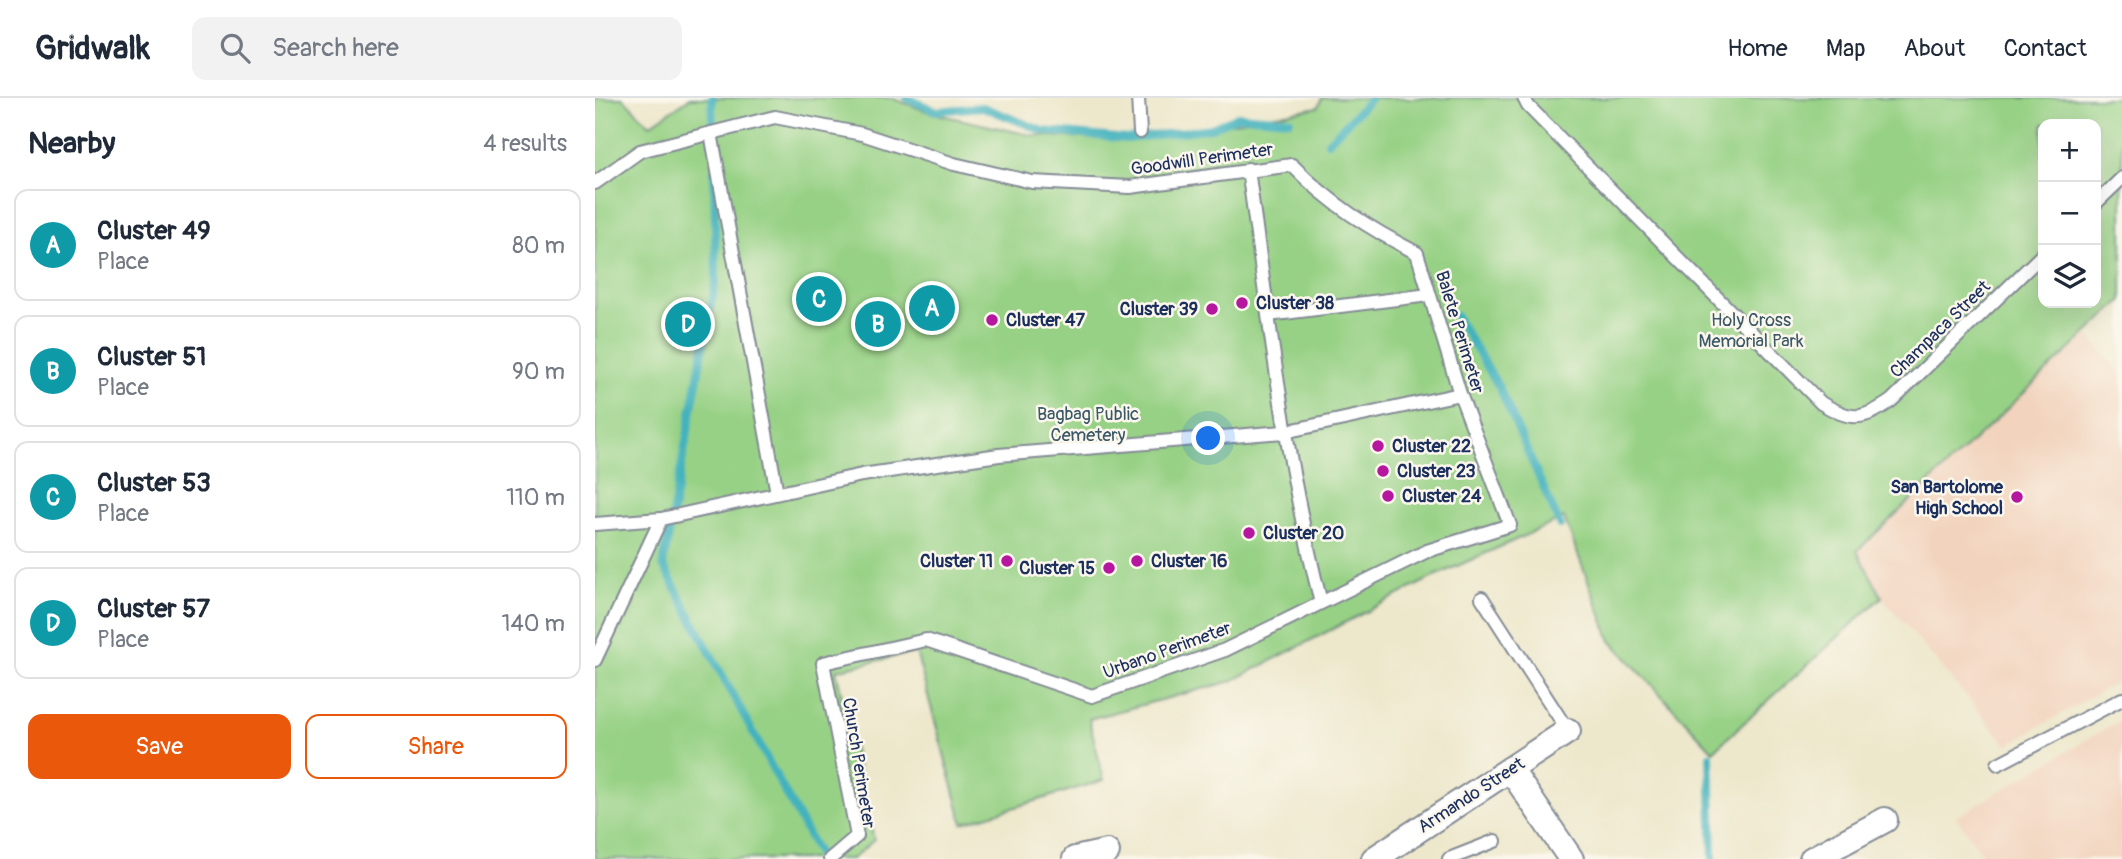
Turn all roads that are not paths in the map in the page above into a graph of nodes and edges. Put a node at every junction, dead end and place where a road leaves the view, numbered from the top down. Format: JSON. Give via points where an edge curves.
{"nodes":[{"id":1,"x":1138,"y":98,"type":"edge"},
{"id":2,"x":1524,"y":98,"type":"edge"},
{"id":3,"x":1140,"y":132,"type":"dead end"},
{"id":4,"x":711,"y":133,"type":"junction"},
{"id":5,"x":1292,"y":165,"type":"joint"},
{"id":6,"x":1248,"y":169,"type":"junction"},
{"id":7,"x":2122,"y":178,"type":"edge"},
{"id":8,"x":595,"y":183,"type":"edge"},
{"id":9,"x":2101,"y":199,"type":"edge"},
{"id":10,"x":2038,"y":259,"type":"edge"},
{"id":11,"x":1429,"y":295,"type":"junction"},
{"id":12,"x":1268,"y":316,"type":"junction"},
{"id":13,"x":1460,"y":394,"type":"junction"},
{"id":14,"x":1285,"y":432,"type":"junction"},
{"id":15,"x":777,"y":493,"type":"junction"},
{"id":16,"x":661,"y":519,"type":"junction"},
{"id":17,"x":595,"y":524,"type":"edge"},
{"id":18,"x":1510,"y":525,"type":"joint"},
{"id":19,"x":1482,"y":598,"type":"dead end"},
{"id":20,"x":1321,"y":603,"type":"junction"},
{"id":21,"x":595,"y":660,"type":"edge"},
{"id":22,"x":823,"y":663,"type":"joint"},
{"id":23,"x":2122,"y":699,"type":"edge"},
{"id":24,"x":1568,"y":730,"type":"joint"},
{"id":25,"x":1998,"y":764,"type":"dead end"},
{"id":26,"x":1510,"y":769,"type":"junction"},
{"id":27,"x":1885,"y":820,"type":"dead end"},
{"id":28,"x":1495,"y":841,"type":"dead end"},
{"id":29,"x":1107,"y":852,"type":"dead end"},
{"id":30,"x":830,"y":859,"type":"edge"},
{"id":31,"x":1075,"y":859,"type":"edge"},
{"id":32,"x":1374,"y":859,"type":"edge"},
{"id":33,"x":1449,"y":859,"type":"edge"},
{"id":34,"x":1571,"y":859,"type":"edge"},
{"id":35,"x":1812,"y":859,"type":"edge"}],
"edges":[{"from":1,"to":3,"type":"lane"},
{"from":2,"to":10,"type":"lane","name":"Champaca Street","via":[[1821,403],[1855,418],[1872,414],[1891,401]]},
{"from":4,"to":6,"type":"lane","name":"Goodwill Perimeter","via":[[775,117],[802,120],[1032,182],[1130,187]]},
{"from":4,"to":8,"type":"lane","name":"Goodwill Perimeter","via":[[640,152]]},
{"from":4,"to":15,"type":"lane"},
{"from":5,"to":6,"type":"lane","name":"Goodwill Perimeter"},
{"from":5,"to":11,"type":"lane","name":"Balete Perimeter","via":[[1372,231],[1417,253]]},
{"from":6,"to":12,"type":"lane"},
{"from":7,"to":9,"type":"lane"},
{"from":11,"to":12,"type":"lane"},
{"from":11,"to":13,"type":"lane","name":"Balete Perimeter"},
{"from":12,"to":14,"type":"lane"},
{"from":13,"to":14,"type":"lane"},
{"from":13,"to":18,"type":"lane","name":"Balete Perimeter"},
{"from":14,"to":15,"type":"lane","via":[[999,455],[888,470]]},
{"from":14,"to":20,"type":"lane"},
{"from":15,"to":16,"type":"lane"},
{"from":16,"to":17,"type":"lane"},
{"from":16,"to":21,"type":"lane"},
{"from":18,"to":20,"type":"lane","name":"Urbano Perimeter","via":[[1427,551]]},
{"from":19,"to":24,"type":"lane"},
{"from":20,"to":22,"type":"lane","name":"Urbano Perimeter","via":[[1225,650],[1092,696],[926,640]]},
{"from":22,"to":30,"type":"lane","name":"Church Perimeter","via":[[857,836]]},
{"from":23,"to":25,"type":"lane"},
{"from":24,"to":26,"type":"street","name":"Armando Street"},
{"from":26,"to":32,"type":"street","name":"Armando Street"},
{"from":26,"to":34,"type":"street"},
{"from":27,"to":35,"type":"street"},
{"from":28,"to":33,"type":"lane"},
{"from":29,"to":31,"type":"street"}]}
